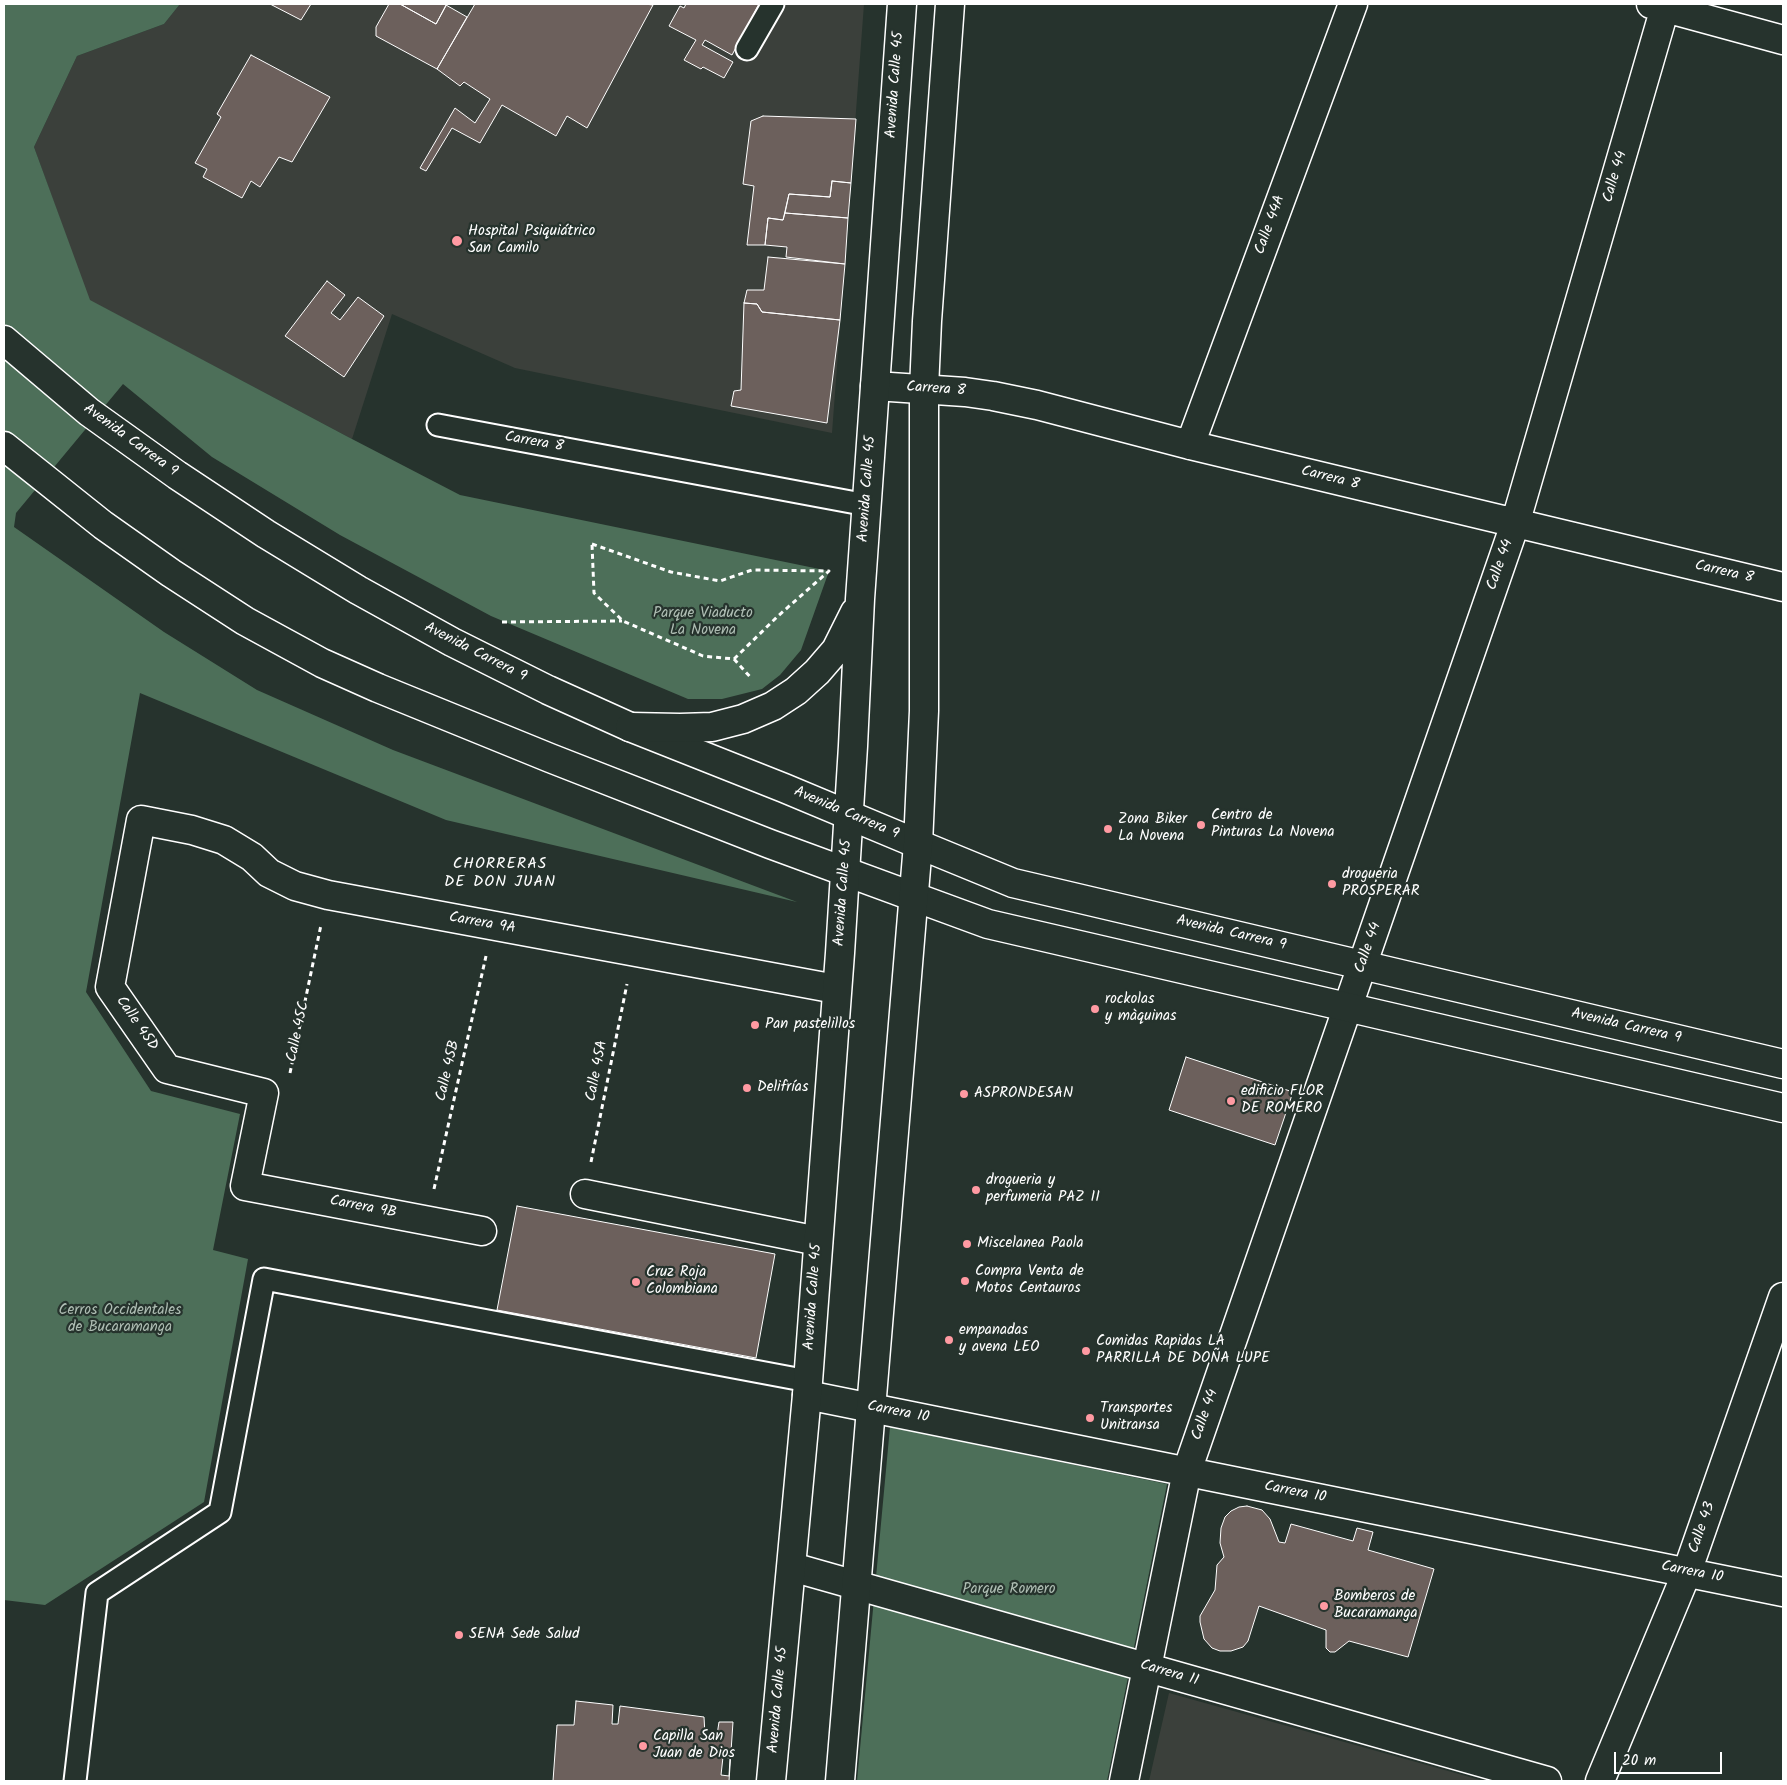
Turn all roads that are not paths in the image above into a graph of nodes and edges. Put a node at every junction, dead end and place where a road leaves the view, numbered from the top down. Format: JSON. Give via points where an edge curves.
{"nodes":[{"id":1,"x":773,"y":4,"type":"edge"},
{"id":2,"x":902,"y":4,"type":"edge"},
{"id":3,"x":950,"y":4,"type":"edge"},
{"id":4,"x":1353,"y":4,"type":"edge"},
{"id":5,"x":1661,"y":5,"type":"edge"},
{"id":6,"x":1783,"y":40,"type":"edge"},
{"id":7,"x":747,"y":49,"type":"dead end"},
{"id":8,"x":4,"y":340,"type":"edge"},
{"id":9,"x":875,"y":386,"type":"junction"},
{"id":10,"x":924,"y":389,"type":"junction"},
{"id":11,"x":438,"y":425,"type":"dead end"},
{"id":12,"x":1190,"y":445,"type":"junction"},
{"id":13,"x":4,"y":446,"type":"edge"},
{"id":14,"x":867,"y":505,"type":"junction"},
{"id":15,"x":1515,"y":524,"type":"junction"},
{"id":16,"x":1783,"y":587,"type":"edge"},
{"id":17,"x":860,"y":599,"type":"junction"},
{"id":18,"x":630,"y":727,"type":"junction"},
{"id":19,"x":849,"y":816,"type":"junction"},
{"id":20,"x":141,"y":820,"type":"joint"},
{"id":21,"x":918,"y":844,"type":"junction"},
{"id":22,"x":846,"y":872,"type":"junction"},
{"id":23,"x":914,"y":897,"type":"junction"},
{"id":24,"x":1363,"y":965,"type":"junction"},
{"id":25,"x":836,"y":989,"type":"junction"},
{"id":26,"x":1348,"y":1007,"type":"junction"},
{"id":27,"x":1783,"y":1064,"type":"edge"},
{"id":28,"x":1783,"y":1108,"type":"edge"},
{"id":29,"x":245,"y":1186,"type":"joint"},
{"id":30,"x":585,"y":1194,"type":"road end"},
{"id":31,"x":482,"y":1231,"type":"dead end"},
{"id":32,"x":818,"y":1241,"type":"junction"},
{"id":33,"x":1783,"y":1297,"type":"edge"},
{"id":34,"x":807,"y":1388,"type":"junction"},
{"id":35,"x":872,"y":1408,"type":"junction"},
{"id":36,"x":1187,"y":1471,"type":"junction"},
{"id":37,"x":792,"y":1567,"type":"junction"},
{"id":38,"x":1687,"y":1572,"type":"junction"},
{"id":39,"x":858,"y":1586,"type":"junction"},
{"id":40,"x":1783,"y":1592,"type":"edge"},
{"id":41,"x":1147,"y":1668,"type":"junction"},
{"id":42,"x":75,"y":1781,"type":"edge"},
{"id":43,"x":771,"y":1781,"type":"edge"},
{"id":44,"x":840,"y":1781,"type":"edge"},
{"id":45,"x":1124,"y":1781,"type":"edge"},
{"id":46,"x":1547,"y":1781,"type":"edge"},
{"id":47,"x":1600,"y":1781,"type":"edge"}],
"edges":[{"from":1,"to":7,"type":"lane"},
{"from":2,"to":9,"type":"main road","name":"Avenida Calle 45"},
{"from":3,"to":10,"type":"main road"},
{"from":4,"to":12,"type":"main road","name":"Calle 44A"},
{"from":5,"to":6,"type":"main road"},
{"from":5,"to":15,"type":"main road","name":"Calle 44"},
{"from":8,"to":18,"type":"main road","name":"Avenida Carrera 9","via":[[89,412],[250,524],[358,590],[452,642]]},
{"from":9,"to":10,"type":"main road","name":"Carrera 8"},
{"from":9,"to":14,"type":"main road","name":"Avenida Calle 45"},
{"from":10,"to":12,"type":"main road","name":"Carrera 8","via":[[1011,400]]},
{"from":10,"to":21,"type":"main road","via":[[924,711]]},
{"from":11,"to":14,"type":"lane","name":"Carrera 8"},
{"from":12,"to":15,"type":"main road","name":"Carrera 8"},
{"from":13,"to":22,"type":"main road","via":[[102,525],[171,573],[245,621],[322,663],[550,758]]},
{"from":14,"to":17,"type":"main road","name":"Avenida Calle 45"},
{"from":15,"to":16,"type":"main road","name":"Carrera 8"},
{"from":15,"to":24,"type":"main road","name":"Calle 44"},
{"from":17,"to":18,"type":"main road","via":[[836,650],[796,691],[773,706],[743,719],[712,727]]},
{"from":17,"to":19,"type":"main road","name":"Avenida Calle 45"},
{"from":18,"to":19,"type":"main road","name":"Avenida Carrera 9"},
{"from":19,"to":21,"type":"main road","name":"Avenida Carrera 9"},
{"from":19,"to":22,"type":"main road","name":"Avenida Calle 45"},
{"from":20,"to":25,"type":"main road","name":"Carrera 9A","via":[[224,840],[252,857],[269,873],[295,886],[328,895]]},
{"from":20,"to":29,"type":"main road","name":"Calle 45D","via":[[110,987],[167,1069],[264,1093]]},
{"from":21,"to":23,"type":"main road"},
{"from":21,"to":24,"type":"main road","name":"Avenida Carrera 9","via":[[1013,883]]},
{"from":22,"to":23,"type":"main road"},
{"from":22,"to":25,"type":"main road","name":"Avenida Calle 45"},
{"from":23,"to":26,"type":"main road","via":[[988,924]]},
{"from":23,"to":35,"type":"main road"},
{"from":24,"to":26,"type":"main road","name":"Calle 44"},
{"from":24,"to":27,"type":"main road","name":"Avenida Carrera 9"},
{"from":25,"to":32,"type":"main road","name":"Avenida Calle 45"},
{"from":26,"to":28,"type":"main road"},
{"from":26,"to":36,"type":"main road","name":"Calle 44"},
{"from":29,"to":31,"type":"main road","name":"Carrera 9B"},
{"from":30,"to":32,"type":"main road"},
{"from":32,"to":34,"type":"main road","name":"Avenida Calle 45"},
{"from":33,"to":38,"type":"main road","name":"Calle 43"},
{"from":34,"to":35,"type":"main road","name":"Carrera 10"},
{"from":34,"to":37,"type":"main road","name":"Avenida Calle 45"},
{"from":34,"to":42,"type":"lane","via":[[264,1279],[220,1512],[97,1593]]},
{"from":35,"to":36,"type":"main road","name":"Carrera 10"},
{"from":35,"to":39,"type":"main road"},
{"from":36,"to":38,"type":"main road","name":"Carrera 10"},
{"from":36,"to":41,"type":"main road","name":"Calle 44"},
{"from":37,"to":39,"type":"main road","name":"Carrera 11"},
{"from":37,"to":43,"type":"main road","name":"Avenida Calle 45"},
{"from":38,"to":40,"type":"main road","name":"Carrera 10"},
{"from":38,"to":47,"type":"main road","name":"Calle 43"},
{"from":39,"to":41,"type":"main road","name":"Carrera 11"},
{"from":39,"to":44,"type":"main road"},
{"from":41,"to":45,"type":"main road","name":"Calle 44"},
{"from":41,"to":46,"type":"main road","name":"Carrera 11"}]}
